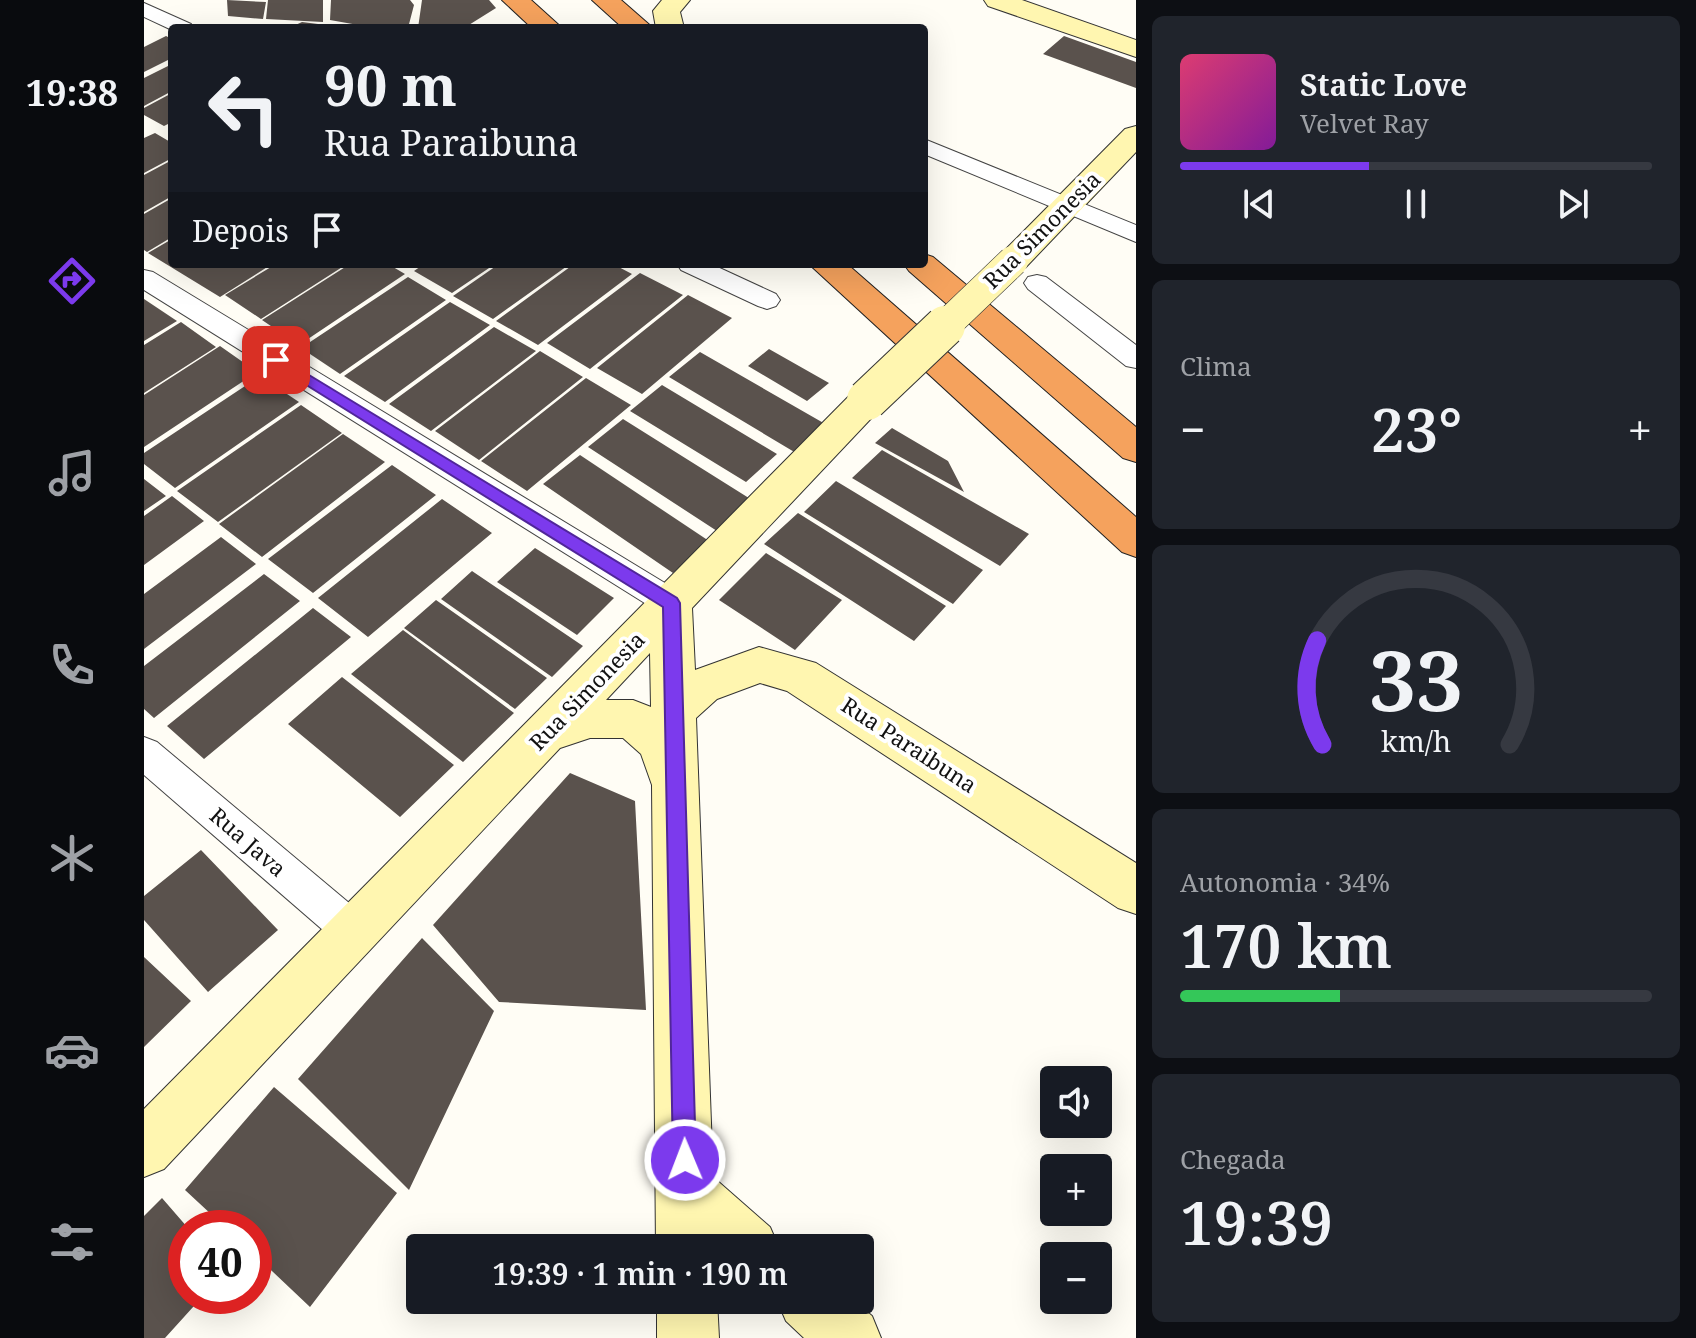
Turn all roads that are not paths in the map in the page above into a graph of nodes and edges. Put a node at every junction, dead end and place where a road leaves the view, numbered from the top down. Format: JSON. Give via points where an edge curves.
{"nodes":[{"id":1,"x":515,"y":0,"type":"edge"},
{"id":2,"x":605,"y":0,"type":"edge"},
{"id":3,"x":677,"y":0,"type":"edge"},
{"id":4,"x":997,"y":0,"type":"edge"},
{"id":5,"x":144,"y":9,"type":"edge"},
{"id":6,"x":176,"y":24,"type":"edge"},
{"id":7,"x":543,"y":24,"type":"edge"},
{"id":8,"x":634,"y":24,"type":"edge"},
{"id":9,"x":669,"y":24,"type":"edge"},
{"id":10,"x":1136,"y":49,"type":"edge"},
{"id":11,"x":1136,"y":135,"type":"edge"},
{"id":12,"x":928,"y":148,"type":"edge"},
{"id":13,"x":1066,"y":205,"type":"junction"},
{"id":14,"x":1136,"y":234,"type":"edge"},
{"id":15,"x":699,"y":268,"type":"edge"},
{"id":16,"x":831,"y":268,"type":"edge"},
{"id":17,"x":926,"y":268,"type":"edge"},
{"id":18,"x":1025,"y":272,"type":"junction"},
{"id":19,"x":144,"y":278,"type":"edge"},
{"id":20,"x":767,"y":300,"type":"dead end"},
{"id":21,"x":1136,"y":359,"type":"edge"},
{"id":22,"x":1136,"y":448,"type":"edge"},
{"id":23,"x":1136,"y":541,"type":"edge"},
{"id":24,"x":671,"y":603,"type":"junction"},
{"id":25,"x":673,"y":711,"type":"junction"},
{"id":26,"x":545,"y":734,"type":"junction"},
{"id":27,"x":144,"y":753,"type":"edge"},
{"id":28,"x":676,"y":787,"type":"junction"},
{"id":29,"x":1136,"y":891,"type":"edge"},
{"id":30,"x":353,"y":931,"type":"junction"},
{"id":31,"x":144,"y":1149,"type":"edge"},
{"id":32,"x":685,"y":1191,"type":"junction"},
{"id":33,"x":686,"y":1234,"type":"edge"},
{"id":34,"x":733,"y":1234,"type":"edge"},
{"id":35,"x":687,"y":1314,"type":"edge"},
{"id":36,"x":823,"y":1314,"type":"edge"},
{"id":37,"x":688,"y":1338,"type":"edge"},
{"id":38,"x":850,"y":1338,"type":"edge"}],
"edges":[{"from":1,"to":7,"type":"highway"},
{"from":2,"to":8,"type":"highway"},
{"from":3,"to":9,"type":"street","via":[[666,11]]},
{"from":4,"to":10,"type":"street"},
{"from":5,"to":6,"type":"street"},
{"from":11,"to":13,"type":"street","name":"Rua Simonesia"},
{"from":12,"to":13,"type":"street"},
{"from":13,"to":14,"type":"street"},
{"from":13,"to":18,"type":"street","name":"Rua Simonesia"},
{"from":15,"to":20,"type":"street"},
{"from":16,"to":23,"type":"highway"},
{"from":17,"to":22,"type":"highway"},
{"from":18,"to":21,"type":"street"},
{"from":18,"to":24,"type":"street","name":"Rua Simonesia","bridge":true,"via":[[867,400]]},
{"from":19,"to":24,"type":"street"},
{"from":24,"to":25,"type":"street"},
{"from":24,"to":26,"type":"street","name":"Rua Simonesia"},
{"from":25,"to":28,"type":"street"},
{"from":25,"to":29,"type":"street","name":"Rua Paraibuna","via":[[701,686],[759,665],[800,676]]},
{"from":26,"to":28,"type":"street","via":[[590,719],[633,719],[660,743]]},
{"from":26,"to":30,"type":"street","name":"Rua Simonesia"},
{"from":27,"to":30,"type":"street","name":"Rua Java"},
{"from":28,"to":32,"type":"street"},
{"from":30,"to":31,"type":"street","name":"Rua Simonesia"},
{"from":32,"to":33,"type":"street"},
{"from":32,"to":34,"type":"street"},
{"from":35,"to":37,"type":"street"},
{"from":36,"to":38,"type":"street"}]}
